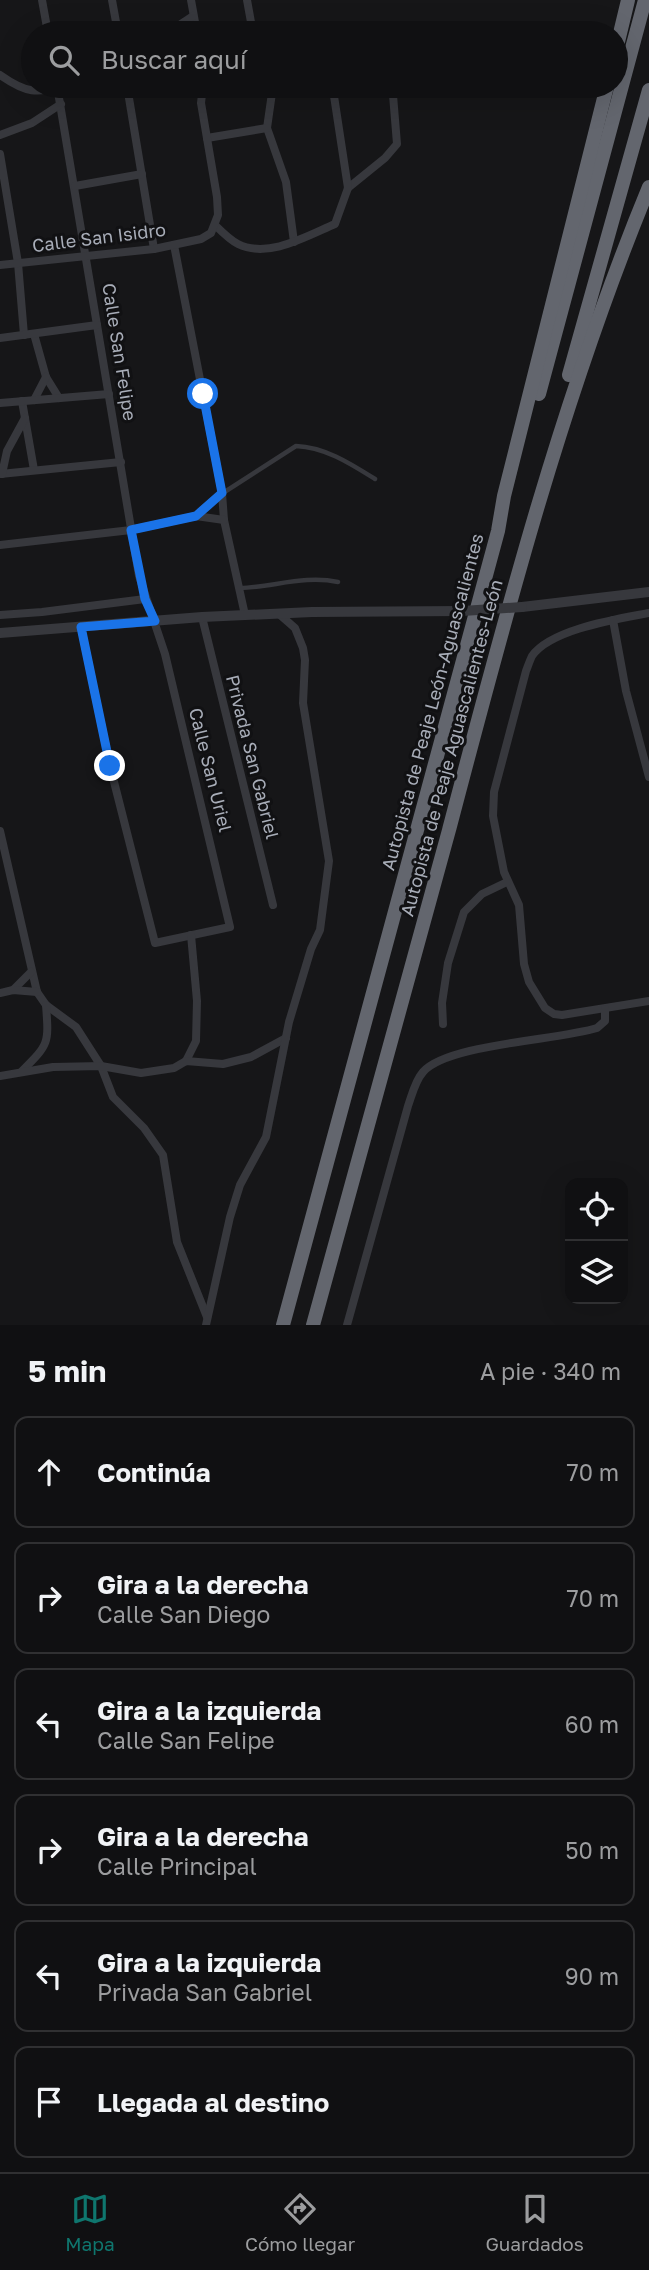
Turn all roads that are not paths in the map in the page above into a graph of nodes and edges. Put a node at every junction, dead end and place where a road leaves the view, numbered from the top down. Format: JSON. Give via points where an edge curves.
{"nodes":[{"id":1,"x":41,"y":0,"type":"edge"},
{"id":2,"x":112,"y":0,"type":"edge"},
{"id":3,"x":191,"y":0,"type":"edge"},
{"id":4,"x":247,"y":0,"type":"edge"},
{"id":5,"x":628,"y":0,"type":"edge"},
{"id":6,"x":645,"y":0,"type":"edge"},
{"id":7,"x":193,"y":16,"type":"junction"},
{"id":8,"x":45,"y":21,"type":"edge"},
{"id":9,"x":116,"y":21,"type":"edge"},
{"id":10,"x":185,"y":21,"type":"edge"},
{"id":11,"x":194,"y":21,"type":"edge"},
{"id":12,"x":251,"y":21,"type":"edge"},
{"id":13,"x":623,"y":21,"type":"edge"},
{"id":14,"x":628,"y":63,"type":"edge"},
{"id":15,"x":0,"y":75,"type":"edge"},
{"id":16,"x":21,"y":89,"type":"edge"},
{"id":17,"x":649,"y":90,"type":"edge"},
{"id":18,"x":61,"y":98,"type":"edge"},
{"id":19,"x":129,"y":98,"type":"edge"},
{"id":20,"x":202,"y":98,"type":"edge"},
{"id":21,"x":271,"y":98,"type":"edge"},
{"id":22,"x":334,"y":98,"type":"edge"},
{"id":23,"x":393,"y":98,"type":"edge"},
{"id":24,"x":604,"y":98,"type":"edge"},
{"id":25,"x":618,"y":98,"type":"edge"},
{"id":26,"x":61,"y":104,"type":"junction"},
{"id":27,"x":267,"y":128,"type":"junction"},
{"id":28,"x":0,"y":135,"type":"edge"},
{"id":29,"x":207,"y":138,"type":"junction"},
{"id":30,"x":0,"y":154,"type":"edge"},
{"id":31,"x":142,"y":174,"type":"junction"},
{"id":32,"x":75,"y":186,"type":"junction"},
{"id":33,"x":649,"y":187,"type":"edge"},
{"id":34,"x":348,"y":188,"type":"junction"},
{"id":35,"x":216,"y":226,"type":"junction"},
{"id":36,"x":294,"y":242,"type":"junction"},
{"id":37,"x":174,"y":245,"type":"junction"},
{"id":38,"x":154,"y":249,"type":"junction"},
{"id":39,"x":88,"y":257,"type":"junction"},
{"id":40,"x":18,"y":263,"type":"junction"},
{"id":41,"x":0,"y":265,"type":"edge"},
{"id":42,"x":97,"y":325,"type":"junction"},
{"id":43,"x":34,"y":334,"type":"junction"},
{"id":44,"x":24,"y":335,"type":"junction"},
{"id":45,"x":0,"y":338,"type":"edge"},
{"id":46,"x":46,"y":377,"type":"junction"},
{"id":47,"x":109,"y":394,"type":"junction"},
{"id":48,"x":59,"y":398,"type":"junction"},
{"id":49,"x":34,"y":400,"type":"junction"},
{"id":50,"x":22,"y":401,"type":"junction"},
{"id":51,"x":0,"y":404,"type":"edge"},
{"id":52,"x":25,"y":418,"type":"junction"},
{"id":53,"x":121,"y":461,"type":"junction"},
{"id":54,"x":34,"y":470,"type":"junction"},
{"id":55,"x":1,"y":474,"type":"edge"},
{"id":56,"x":375,"y":479,"type":"dead end"},
{"id":57,"x":222,"y":493,"type":"junction"},
{"id":58,"x":196,"y":516,"type":"junction"},
{"id":59,"x":534,"y":519,"type":"junction"},
{"id":60,"x":223,"y":520,"type":"junction"},
{"id":61,"x":131,"y":530,"type":"junction"},
{"id":62,"x":498,"y":531,"type":"junction"},
{"id":63,"x":0,"y":545,"type":"edge"},
{"id":64,"x":338,"y":582,"type":"dead end"},
{"id":65,"x":239,"y":588,"type":"junction"},
{"id":66,"x":649,"y":592,"type":"edge"},
{"id":67,"x":145,"y":599,"type":"junction"},
{"id":68,"x":649,"y":613,"type":"edge"},
{"id":69,"x":275,"y":614,"type":"junction"},
{"id":70,"x":0,"y":615,"type":"edge"},
{"id":71,"x":245,"y":615,"type":"junction"},
{"id":72,"x":202,"y":617,"type":"junction"},
{"id":73,"x":613,"y":620,"type":"junction"},
{"id":74,"x":155,"y":621,"type":"junction"},
{"id":75,"x":81,"y":627,"type":"junction"},
{"id":76,"x":0,"y":633,"type":"edge"},
{"id":77,"x":649,"y":777,"type":"edge"},
{"id":78,"x":0,"y":831,"type":"edge"},
{"id":79,"x":508,"y":882,"type":"junction"},
{"id":80,"x":273,"y":905,"type":"dead end"},
{"id":81,"x":191,"y":936,"type":"junction"},
{"id":82,"x":30,"y":972,"type":"junction"},
{"id":83,"x":13,"y":990,"type":"junction"},
{"id":84,"x":37,"y":992,"type":"junction"},
{"id":85,"x":0,"y":993,"type":"edge"},
{"id":86,"x":649,"y":1001,"type":"edge"},
{"id":87,"x":46,"y":1005,"type":"junction"},
{"id":88,"x":605,"y":1009,"type":"junction"},
{"id":89,"x":443,"y":1024,"type":"dead end"},
{"id":90,"x":286,"y":1038,"type":"junction"},
{"id":91,"x":186,"y":1061,"type":"junction"},
{"id":92,"x":101,"y":1066,"type":"junction"},
{"id":93,"x":22,"y":1071,"type":"junction"},
{"id":94,"x":0,"y":1076,"type":"edge"},
{"id":95,"x":207,"y":1321,"type":"edge"},
{"id":96,"x":283,"y":1325,"type":"edge"},
{"id":97,"x":313,"y":1325,"type":"edge"},
{"id":98,"x":348,"y":1325,"type":"edge"}],
"edges":[{"from":1,"to":8,"type":"street"},
{"from":2,"to":9,"type":"street"},
{"from":3,"to":7,"type":"street"},
{"from":4,"to":12,"type":"street"},
{"from":5,"to":13,"type":"highway"},
{"from":6,"to":14,"type":"highway"},
{"from":7,"to":10,"type":"street"},
{"from":7,"to":11,"type":"street"},
{"from":15,"to":16,"type":"street"},
{"from":17,"to":59,"type":"highway"},
{"from":18,"to":26,"type":"street","name":"Calle San Felipe"},
{"from":19,"to":31,"type":"street"},
{"from":20,"to":29,"type":"street"},
{"from":21,"to":27,"type":"street"},
{"from":22,"to":34,"type":"street"},
{"from":23,"to":34,"type":"street","via":[[397,144]]},
{"from":24,"to":62,"type":"highway","name":"Autopista de Peaje León-Aguascalientes"},
{"from":25,"to":62,"type":"highway"},
{"from":26,"to":28,"type":"street","via":[[32,123]]},
{"from":26,"to":32,"type":"street","name":"Calle San Felipe"},
{"from":27,"to":29,"type":"street"},
{"from":27,"to":36,"type":"street","via":[[286,182]]},
{"from":29,"to":35,"type":"street","via":[[217,197]]},
{"from":30,"to":40,"type":"street"},
{"from":31,"to":32,"type":"street"},
{"from":31,"to":38,"type":"street"},
{"from":32,"to":39,"type":"street","name":"Calle San Felipe"},
{"from":33,"to":59,"type":"highway","name":"Autopista de Peaje Aguascalientes-León","via":[[578,376]]},
{"from":34,"to":36,"type":"street","via":[[335,224]]},
{"from":35,"to":36,"type":"street","via":[[238,245],[261,248]]},
{"from":35,"to":37,"type":"street","name":"Calle San Isidro","via":[[201,239]]},
{"from":37,"to":38,"type":"street","name":"Calle San Isidro"},
{"from":37,"to":57,"type":"street"},
{"from":38,"to":39,"type":"street","name":"Calle San Isidro"},
{"from":39,"to":40,"type":"street","name":"Calle San Isidro"},
{"from":39,"to":42,"type":"street","name":"Calle San Felipe"},
{"from":40,"to":41,"type":"street","name":"Calle San Isidro"},
{"from":40,"to":44,"type":"street"},
{"from":42,"to":43,"type":"street"},
{"from":42,"to":47,"type":"street","name":"Calle San Felipe"},
{"from":43,"to":44,"type":"street"},
{"from":43,"to":46,"type":"street"},
{"from":44,"to":45,"type":"street"},
{"from":46,"to":48,"type":"street"},
{"from":46,"to":49,"type":"street"},
{"from":47,"to":48,"type":"street"},
{"from":47,"to":53,"type":"street","name":"Calle San Felipe"},
{"from":48,"to":49,"type":"street"},
{"from":49,"to":50,"type":"street"},
{"from":50,"to":51,"type":"street"},
{"from":50,"to":52,"type":"street"},
{"from":52,"to":54,"type":"street"},
{"from":52,"to":55,"type":"street","via":[[7,451]]},
{"from":53,"to":54,"type":"street"},
{"from":53,"to":61,"type":"street","name":"Calle San Felipe"},
{"from":54,"to":55,"type":"street"},
{"from":56,"to":57,"type":"lane","via":[[336,456],[296,446]]},
{"from":57,"to":58,"type":"street"},
{"from":57,"to":60,"type":"street"},
{"from":58,"to":60,"type":"street"},
{"from":58,"to":61,"type":"street"},
{"from":59,"to":97,"type":"highway","name":"Autopista de Peaje Aguascalientes-León"},
{"from":60,"to":65,"type":"street"},
{"from":61,"to":63,"type":"street"},
{"from":61,"to":67,"type":"street","name":"Calle San Felipe"},
{"from":62,"to":96,"type":"highway","name":"Autopista de Peaje León-Aguascalientes"},
{"from":64,"to":65,"type":"lane","via":[[320,578]]},
{"from":65,"to":71,"type":"street"},
{"from":66,"to":69,"type":"street","bridge":true,"via":[[463,611]]},
{"from":67,"to":70,"type":"street"},
{"from":67,"to":74,"type":"street","name":"Calle San Felipe"},
{"from":68,"to":73,"type":"street"},
{"from":69,"to":71,"type":"street"},
{"from":69,"to":90,"type":"street","via":[[295,628],[303,648],[303,703],[329,861],[320,930]]},
{"from":71,"to":72,"type":"street"},
{"from":72,"to":74,"type":"street"},
{"from":72,"to":80,"type":"street","name":"Privada San Gabriel"},
{"from":73,"to":77,"type":"street"},
{"from":73,"to":79,"type":"street","via":[[553,640],[532,656],[492,805]]},
{"from":74,"to":75,"type":"street"},
{"from":74,"to":81,"type":"street","name":"Calle San Uriel","via":[[230,927]]},
{"from":75,"to":76,"type":"street"},
{"from":75,"to":81,"type":"street","via":[[155,943]]},
{"from":78,"to":82,"type":"street"},
{"from":79,"to":88,"type":"street","via":[[519,905],[524,964],[537,999],[554,1014]]},
{"from":79,"to":89,"type":"street","via":[[482,894],[464,912],[448,963]]},
{"from":81,"to":91,"type":"street","via":[[196,1041]]},
{"from":82,"to":83,"type":"street"},
{"from":82,"to":84,"type":"street"},
{"from":83,"to":84,"type":"street"},
{"from":83,"to":85,"type":"street"},
{"from":84,"to":87,"type":"street"},
{"from":86,"to":88,"type":"street"},
{"from":87,"to":92,"type":"street","via":[[76,1027]]},
{"from":87,"to":93,"type":"street","via":[[48,1037]]},
{"from":88,"to":98,"type":"street","via":[[605,1021],[597,1028],[463,1053],[423,1072],[408,1107]]},
{"from":90,"to":91,"type":"street","via":[[251,1057],[223,1064]]},
{"from":90,"to":95,"type":"street","via":[[266,1137],[240,1185]]},
{"from":91,"to":92,"type":"street","via":[[174,1068],[141,1073]]},
{"from":92,"to":93,"type":"street"},
{"from":92,"to":95,"type":"street","via":[[113,1097],[145,1128],[163,1155],[177,1242]]},
{"from":93,"to":94,"type":"street"}]}
